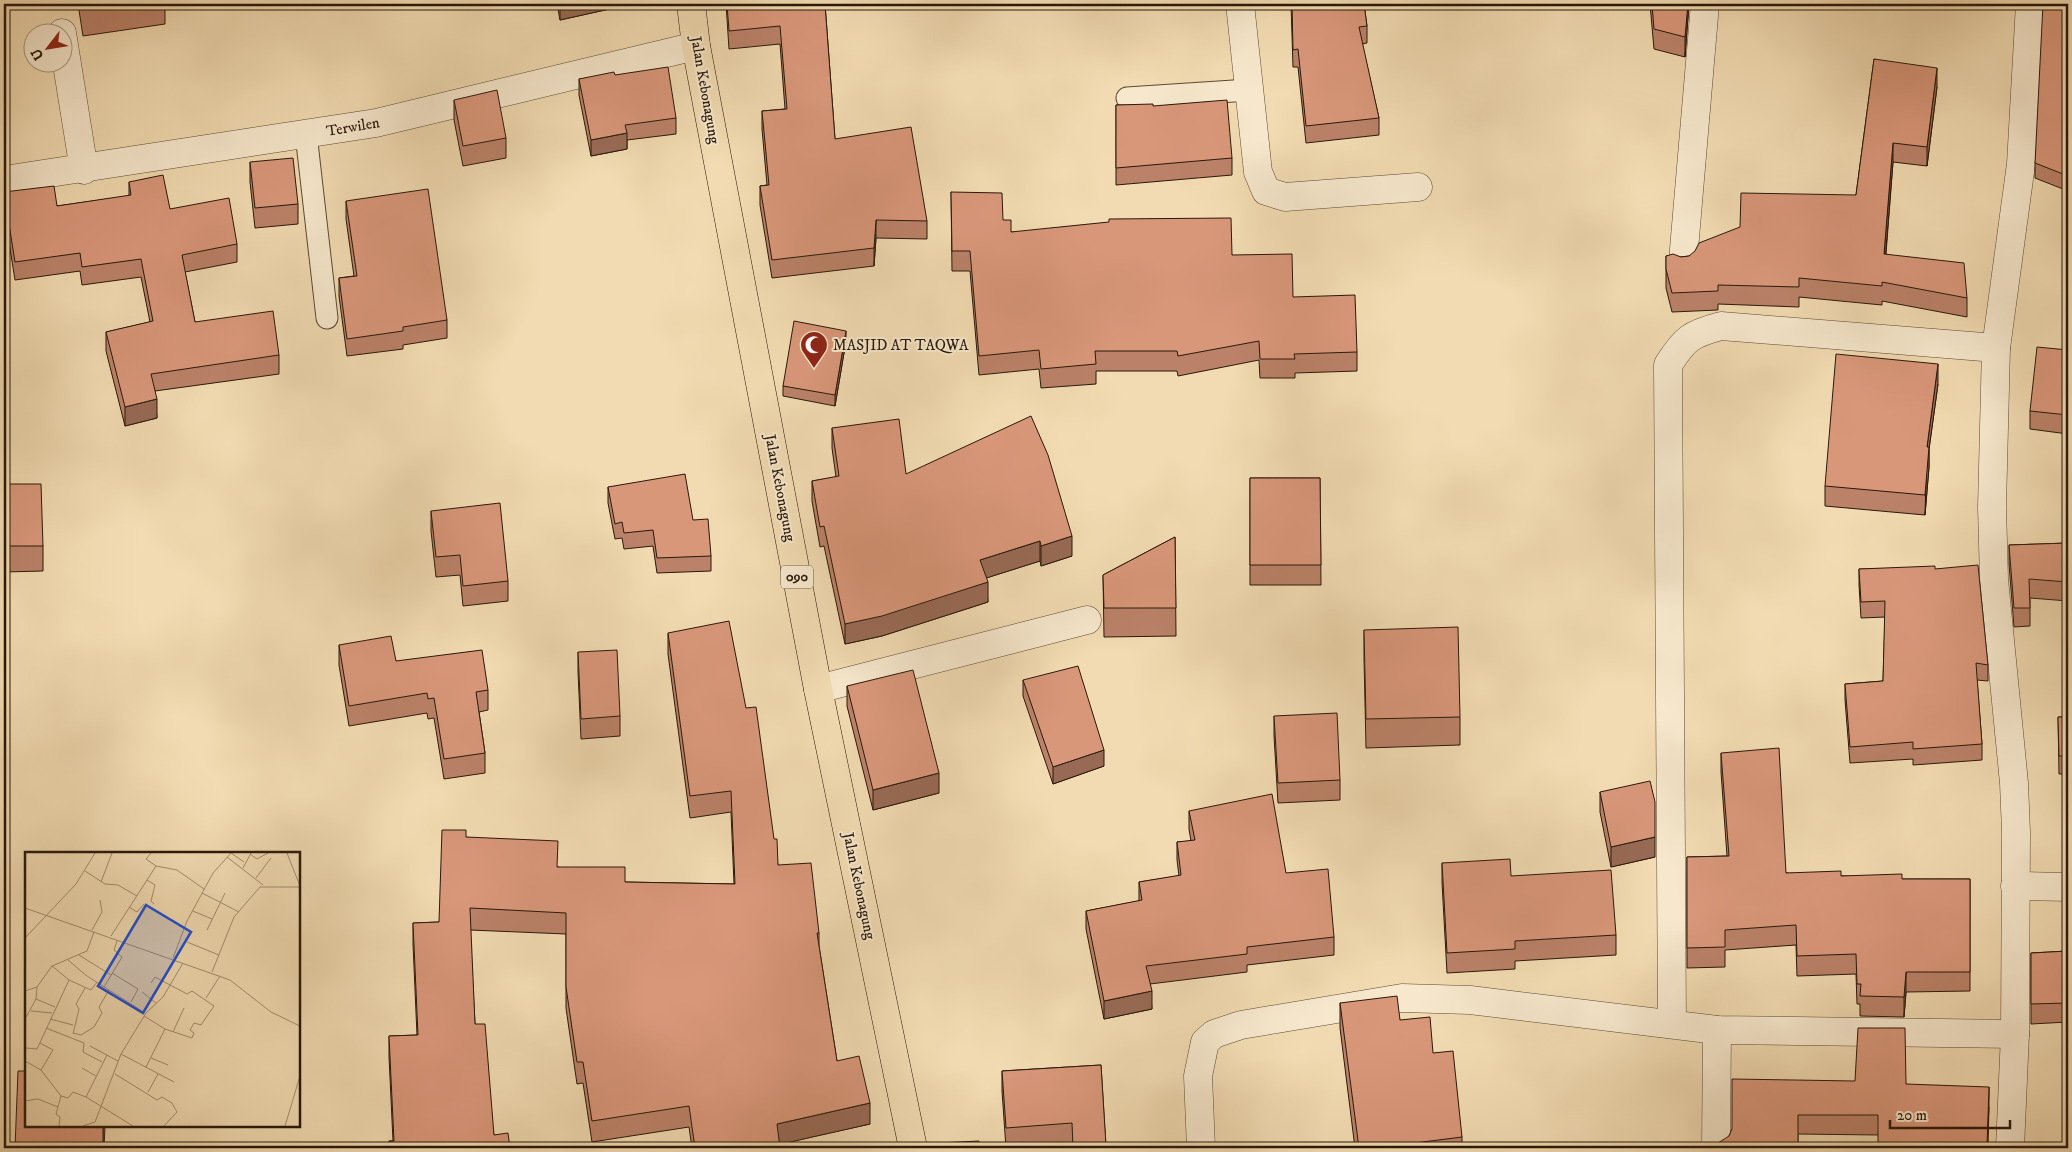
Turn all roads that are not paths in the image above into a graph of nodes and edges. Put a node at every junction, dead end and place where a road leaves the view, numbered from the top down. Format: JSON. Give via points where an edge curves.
{"nodes":[{"id":1,"x":691,"y":4,"type":"edge"},
{"id":2,"x":1240,"y":4,"type":"edge"},
{"id":3,"x":1705,"y":4,"type":"edge"},
{"id":4,"x":2030,"y":4,"type":"edge"},
{"id":5,"x":696,"y":46,"type":"junction"},
{"id":6,"x":68,"y":72,"type":"edge"},
{"id":7,"x":1249,"y":90,"type":"junction"},
{"id":8,"x":1128,"y":98,"type":"dead end"},
{"id":9,"x":306,"y":134,"type":"junction"},
{"id":10,"x":84,"y":170,"type":"junction"},
{"id":11,"x":4,"y":180,"type":"edge"},
{"id":12,"x":1418,"y":187,"type":"dead end"},
{"id":13,"x":1683,"y":261,"type":"edge"},
{"id":14,"x":327,"y":318,"type":"dead end"},
{"id":15,"x":1996,"y":348,"type":"junction"},
{"id":16,"x":1087,"y":620,"type":"dead end"},
{"id":17,"x":818,"y":689,"type":"junction"},
{"id":18,"x":2015,"y":886,"type":"junction"},
{"id":19,"x":2068,"y":887,"type":"edge"},
{"id":20,"x":1672,"y":1024,"type":"junction"},
{"id":21,"x":1717,"y":1030,"type":"junction"},
{"id":22,"x":2015,"y":1034,"type":"junction"},
{"id":23,"x":913,"y":1148,"type":"edge"},
{"id":24,"x":1202,"y":1148,"type":"edge"},
{"id":25,"x":1716,"y":1148,"type":"edge"},
{"id":26,"x":2010,"y":1148,"type":"edge"}],
"edges":[{"from":1,"to":5,"type":"main road","name":"Jalan Kebonagung","number":"090"},
{"from":2,"to":7,"type":"street"},
{"from":3,"to":13,"type":"street"},
{"from":4,"to":15,"type":"street","via":[[2021,164]]},
{"from":5,"to":9,"type":"street","name":"Terwilen","via":[[376,123]]},
{"from":5,"to":17,"type":"main road","name":"Jalan Kebonagung","number":"090"},
{"from":6,"to":10,"type":"street"},
{"from":7,"to":8,"type":"lane"},
{"from":7,"to":12,"type":"street","via":[[1258,172],[1266,191],[1285,197]]},
{"from":9,"to":10,"type":"street","name":"Terwilen"},
{"from":9,"to":14,"type":"lane"},
{"from":10,"to":11,"type":"street","name":"Terwilen"},
{"from":15,"to":18,"type":"street","via":[[1992,507],[1994,578],[2014,783]]},
{"from":15,"to":20,"type":"street","via":[[1721,326],[1698,332],[1680,347],[1668,365]]},
{"from":16,"to":17,"type":"street"},
{"from":17,"to":23,"type":"main road","name":"Jalan Kebonagung","number":"090"},
{"from":18,"to":19,"type":"street"},
{"from":18,"to":22,"type":"street"},
{"from":20,"to":21,"type":"street"},
{"from":20,"to":24,"type":"street","via":[[1470,1000],[1402,998],[1241,1025],[1214,1034],[1203,1049],[1197,1090]]},
{"from":21,"to":22,"type":"street"},
{"from":21,"to":25,"type":"street"},
{"from":22,"to":26,"type":"street"}]}
